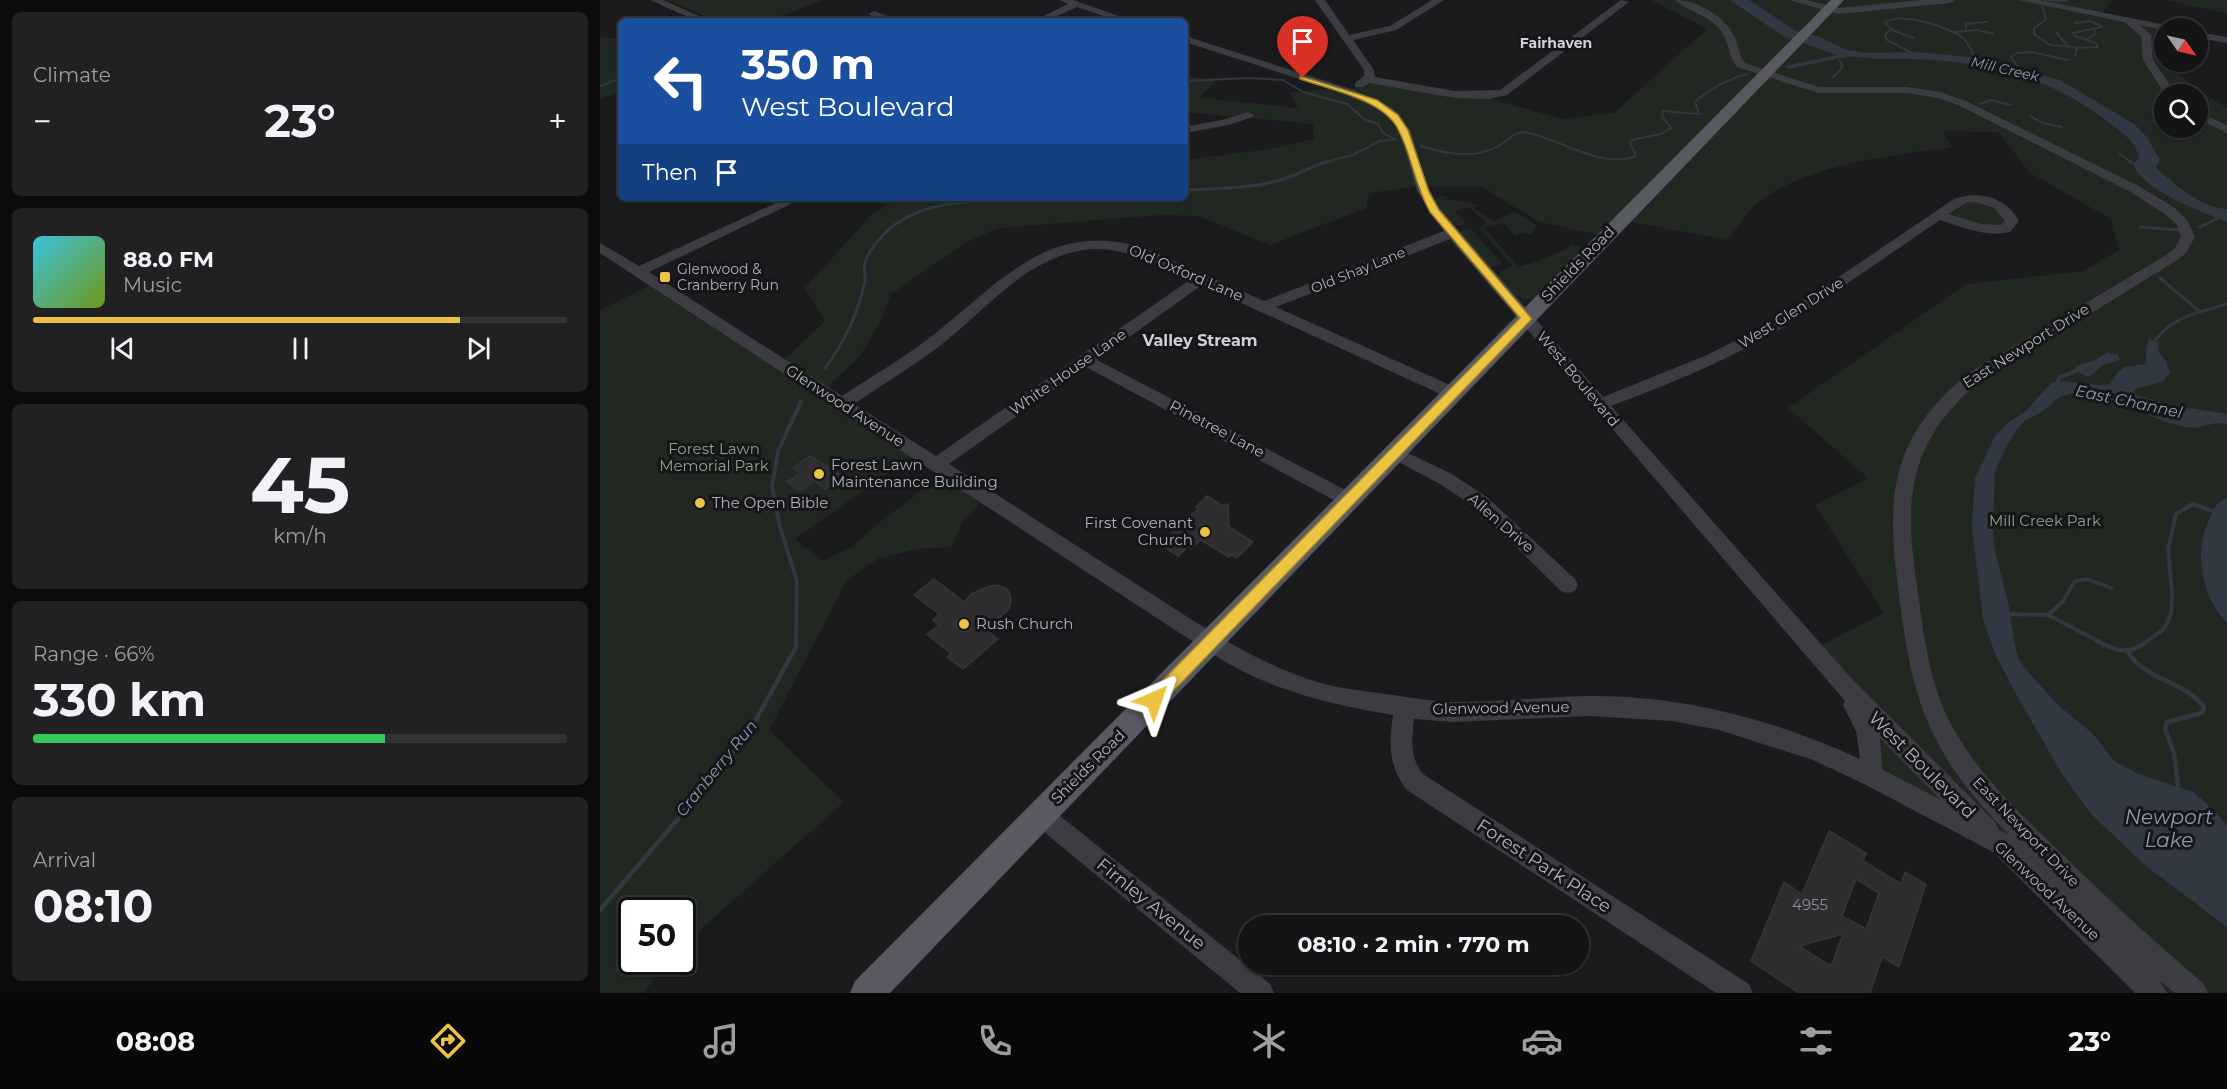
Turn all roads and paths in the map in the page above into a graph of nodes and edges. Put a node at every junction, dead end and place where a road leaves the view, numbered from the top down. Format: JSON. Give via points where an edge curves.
{"nodes":[{"id":1,"x":655,"y":0,"type":"edge"},
{"id":2,"x":1064,"y":0,"type":"edge"},
{"id":3,"x":1320,"y":0,"type":"edge"},
{"id":4,"x":1439,"y":0,"type":"edge"},
{"id":5,"x":1680,"y":0,"type":"edge"},
{"id":6,"x":1794,"y":0,"type":"edge"},
{"id":7,"x":1950,"y":0,"type":"edge"},
{"id":8,"x":2024,"y":0,"type":"edge"},
{"id":9,"x":1624,"y":2,"type":"dead end"},
{"id":10,"x":1077,"y":4,"type":"junction"},
{"id":11,"x":1833,"y":5,"type":"edge"},
{"id":12,"x":874,"y":14,"type":"dead end"},
{"id":13,"x":698,"y":18,"type":"edge"},
{"id":14,"x":884,"y":18,"type":"edge"},
{"id":15,"x":1045,"y":18,"type":"edge"},
{"id":16,"x":1119,"y":18,"type":"edge"},
{"id":17,"x":2126,"y":20,"type":"junction"},
{"id":18,"x":2154,"y":25,"type":"edge"},
{"id":19,"x":2208,"y":36,"type":"edge"},
{"id":20,"x":1347,"y":38,"type":"junction"},
{"id":21,"x":1188,"y":40,"type":"edge"},
{"id":22,"x":2227,"y":40,"type":"edge"},
{"id":23,"x":1766,"y":75,"type":"junction"},
{"id":24,"x":1368,"y":79,"type":"junction"},
{"id":25,"x":2164,"y":84,"type":"edge"},
{"id":26,"x":1350,"y":92,"type":"junction"},
{"id":27,"x":1248,"y":115,"type":"dead end"},
{"id":28,"x":2208,"y":120,"type":"edge"},
{"id":29,"x":1188,"y":129,"type":"edge"},
{"id":30,"x":2227,"y":130,"type":"edge"},
{"id":31,"x":791,"y":201,"type":"edge"},
{"id":32,"x":1938,"y":215,"type":"dead end"},
{"id":33,"x":1452,"y":233,"type":"junction"},
{"id":34,"x":602,"y":251,"type":"edge"},
{"id":35,"x":638,"y":272,"type":"junction"},
{"id":36,"x":1201,"y":279,"type":"junction"},
{"id":37,"x":1263,"y":307,"type":"junction"},
{"id":38,"x":1526,"y":319,"type":"junction"},
{"id":39,"x":1085,"y":360,"type":"junction"},
{"id":40,"x":1453,"y":393,"type":"junction"},
{"id":41,"x":842,"y":404,"type":"junction"},
{"id":42,"x":1599,"y":404,"type":"junction"},
{"id":43,"x":1395,"y":453,"type":"junction"},
{"id":44,"x":936,"y":465,"type":"junction"},
{"id":45,"x":1347,"y":499,"type":"junction"},
{"id":46,"x":1568,"y":585,"type":"dead end"},
{"id":47,"x":1209,"y":640,"type":"junction"},
{"id":48,"x":1843,"y":685,"type":"junction"},
{"id":49,"x":1405,"y":706,"type":"junction"},
{"id":50,"x":1870,"y":775,"type":"junction"},
{"id":51,"x":1041,"y":815,"type":"junction"},
{"id":52,"x":2001,"y":844,"type":"junction"},
{"id":53,"x":867,"y":993,"type":"edge"},
{"id":54,"x":1261,"y":993,"type":"edge"},
{"id":55,"x":1740,"y":993,"type":"edge"},
{"id":56,"x":2154,"y":993,"type":"edge"},
{"id":57,"x":2195,"y":993,"type":"edge"}],
"edges":[{"from":1,"to":13,"type":"street"},
{"from":2,"to":10,"type":"street"},
{"from":3,"to":20,"type":"street"},
{"from":4,"to":20,"type":"street","via":[[1393,28]]},
{"from":5,"to":23,"type":"street","via":[[1723,26],[1741,65]]},
{"from":6,"to":11,"type":"street"},
{"from":7,"to":11,"type":"street","via":[[1850,11]]},
{"from":8,"to":17,"type":"street"},
{"from":9,"to":24,"type":"street","via":[[1509,90],[1497,94],[1459,94]]},
{"from":10,"to":15,"type":"street"},
{"from":10,"to":16,"type":"street"},
{"from":11,"to":23,"type":"main road","name":"Shields Road"},
{"from":12,"to":14,"type":"street"},
{"from":17,"to":18,"type":"street"},
{"from":17,"to":25,"type":"street","via":[[2146,35],[2148,60]]},
{"from":19,"to":22,"type":"street"},
{"from":20,"to":24,"type":"street","via":[[1367,65]]},
{"from":21,"to":26,"type":"street","name":"West Boulevard"},
{"from":23,"to":38,"type":"main road","name":"Shields Road"},
{"from":23,"to":57,"type":"street","name":"East Newport Drive","via":[[1818,90],[1907,90],[1962,103],[2139,191],[2170,211],[2186,231],[2187,242],[2171,258],[1973,378],[1945,402],[1908,468],[1899,515],[1926,690],[1955,752],[1973,778],[2036,845]]},
{"from":24,"to":26,"type":"street"},
{"from":26,"to":33,"type":"street","name":"West Boulevard","via":[[1382,106],[1395,117],[1404,130],[1424,192]]},
{"from":27,"to":29,"type":"street"},
{"from":28,"to":30,"type":"street"},
{"from":31,"to":35,"type":"street"},
{"from":32,"to":42,"type":"street","name":"West Glen Drive","via":[[1752,340],[1686,372]]},
{"from":33,"to":37,"type":"street","name":"Old Shay Lane"},
{"from":33,"to":38,"type":"street","name":"West Boulevard"},
{"from":34,"to":35,"type":"street","name":"Glenwood Avenue"},
{"from":35,"to":41,"type":"street","name":"Glenwood Avenue"},
{"from":36,"to":37,"type":"street","name":"Old Oxford Lane"},
{"from":36,"to":39,"type":"street","name":"White House Lane"},
{"from":36,"to":41,"type":"street","name":"Old Oxford Lane","via":[[1123,246],[1081,246],[1050,254],[1016,271],[943,336]]},
{"from":37,"to":40,"type":"street","name":"Old Oxford Lane"},
{"from":38,"to":40,"type":"main road","name":"Shields Road"},
{"from":38,"to":42,"type":"street","name":"West Boulevard"},
{"from":39,"to":44,"type":"street","name":"White House Lane"},
{"from":39,"to":45,"type":"street","name":"Pinetree Lane"},
{"from":40,"to":43,"type":"main road","name":"Shields Road"},
{"from":41,"to":44,"type":"street","name":"Glenwood Avenue"},
{"from":42,"to":48,"type":"street","name":"West Boulevard"},
{"from":43,"to":45,"type":"main road","name":"Shields Road"},
{"from":43,"to":46,"type":"street","name":"Allen Drive","via":[[1482,503]]},
{"from":44,"to":47,"type":"street","name":"Glenwood Avenue"},
{"from":45,"to":47,"type":"main road","name":"Shields Road"},
{"from":47,"to":49,"type":"street","name":"Glenwood Avenue","via":[[1288,681],[1332,695]]},
{"from":47,"to":51,"type":"main road","name":"Shields Road"},
{"from":48,"to":50,"type":"street","name":"West Boulevard","via":[[1868,731],[1874,753]]},
{"from":48,"to":52,"type":"street","name":"West Boulevard"},
{"from":49,"to":50,"type":"street","name":"Glenwood Avenue","via":[[1454,712],[1584,706],[1672,711],[1769,734]]},
{"from":49,"to":55,"type":"street","name":"Forest Park Place","via":[[1401,763],[1415,782]]},
{"from":50,"to":52,"type":"street","name":"Glenwood Avenue"},
{"from":51,"to":53,"type":"main road","name":"Shields Road"},
{"from":51,"to":54,"type":"street","name":"Firnley Avenue"},
{"from":52,"to":56,"type":"street","name":"Glenwood Avenue"}]}
